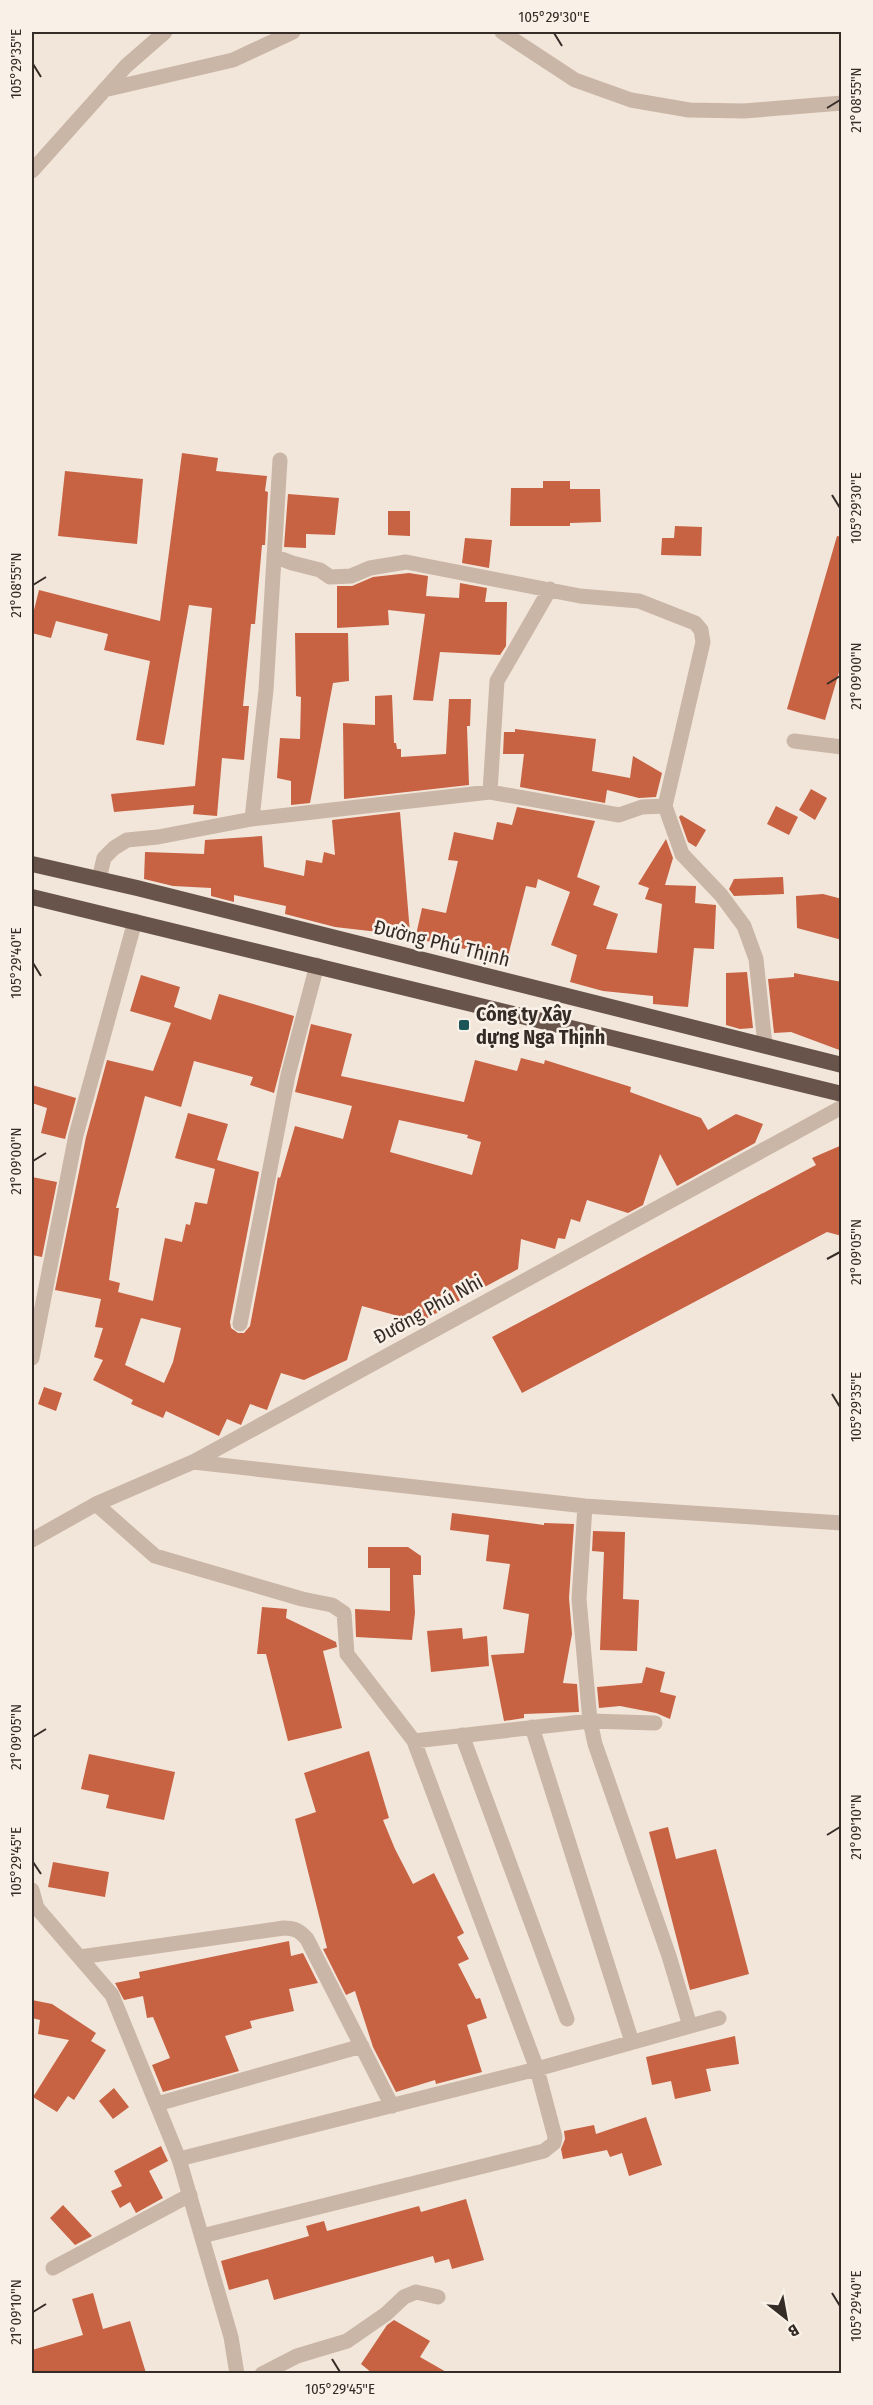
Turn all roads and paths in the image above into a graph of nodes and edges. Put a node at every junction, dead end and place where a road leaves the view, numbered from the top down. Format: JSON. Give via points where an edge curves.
{"nodes":[{"id":1,"x":165,"y":32,"type":"edge"},
{"id":2,"x":293,"y":32,"type":"edge"},
{"id":3,"x":502,"y":32,"type":"edge"},
{"id":4,"x":104,"y":90,"type":"junction"},
{"id":5,"x":842,"y":103,"type":"edge"},
{"id":6,"x":32,"y":171,"type":"edge"},
{"id":7,"x":280,"y":460,"type":"dead end"},
{"id":8,"x":274,"y":556,"type":"junction"},
{"id":9,"x":550,"y":589,"type":"junction"},
{"id":10,"x":794,"y":741,"type":"dead end"},
{"id":11,"x":842,"y":747,"type":"edge"},
{"id":12,"x":490,"y":792,"type":"junction"},
{"id":13,"x":666,"y":806,"type":"junction"},
{"id":14,"x":252,"y":819,"type":"junction"},
{"id":15,"x":32,"y":864,"type":"edge"},
{"id":16,"x":99,"y":879,"type":"junction"},
{"id":17,"x":32,"y":897,"type":"edge"},
{"id":18,"x":135,"y":921,"type":"junction"},
{"id":19,"x":317,"y":965,"type":"junction"},
{"id":20,"x":765,"y":1045,"type":"junction"},
{"id":21,"x":842,"y":1065,"type":"edge"},
{"id":22,"x":842,"y":1094,"type":"edge"},
{"id":23,"x":842,"y":1107,"type":"edge"},
{"id":24,"x":240,"y":1324,"type":"dead end"},
{"id":25,"x":32,"y":1358,"type":"edge"},
{"id":26,"x":193,"y":1462,"type":"junction"},
{"id":27,"x":96,"y":1504,"type":"junction"},
{"id":28,"x":585,"y":1506,"type":"junction"},
{"id":29,"x":842,"y":1523,"type":"edge"},
{"id":30,"x":32,"y":1540,"type":"edge"},
{"id":31,"x":590,"y":1721,"type":"junction"},
{"id":32,"x":655,"y":1723,"type":"dead end"},
{"id":33,"x":532,"y":1727,"type":"junction"},
{"id":34,"x":462,"y":1735,"type":"junction"},
{"id":35,"x":414,"y":1742,"type":"junction"},
{"id":36,"x":32,"y":1890,"type":"edge"},
{"id":37,"x":80,"y":1957,"type":"junction"},
{"id":38,"x":719,"y":2018,"type":"dead end"},
{"id":39,"x":567,"y":2019,"type":"dead end"},
{"id":40,"x":690,"y":2026,"type":"junction"},
{"id":41,"x":632,"y":2042,"type":"junction"},
{"id":42,"x":362,"y":2046,"type":"junction"},
{"id":43,"x":537,"y":2068,"type":"junction"},
{"id":44,"x":157,"y":2104,"type":"junction"},
{"id":45,"x":392,"y":2106,"type":"junction"},
{"id":46,"x":179,"y":2159,"type":"junction"},
{"id":47,"x":190,"y":2195,"type":"junction"},
{"id":48,"x":202,"y":2236,"type":"junction"},
{"id":49,"x":53,"y":2268,"type":"dead end"},
{"id":50,"x":438,"y":2297,"type":"dead end"},
{"id":51,"x":237,"y":2373,"type":"edge"},
{"id":52,"x":262,"y":2373,"type":"edge"}],
"edges":[{"from":1,"to":4,"type":"street"},
{"from":2,"to":4,"type":"street","via":[[233,60]]},
{"from":3,"to":5,"type":"street","via":[[574,80],[631,100],[688,110],[744,111]]},
{"from":4,"to":6,"type":"street"},
{"from":7,"to":8,"type":"street"},
{"from":8,"to":9,"type":"street","via":[[320,570],[330,577],[351,576],[370,568],[406,562]]},
{"from":8,"to":14,"type":"street","via":[[266,690]]},
{"from":9,"to":12,"type":"street","via":[[496,681]]},
{"from":9,"to":13,"type":"street","via":[[580,596],[639,600],[699,625],[703,642]]},
{"from":10,"to":11,"type":"street"},
{"from":12,"to":13,"type":"street","via":[[619,814],[642,807]]},
{"from":12,"to":14,"type":"street"},
{"from":13,"to":20,"type":"street","via":[[682,854],[744,926],[756,959]]},
{"from":14,"to":16,"type":"street","via":[[127,840],[104,858]]},
{"from":15,"to":16,"type":"highway","name":"Đường Phú Thịnh"},
{"from":16,"to":20,"type":"highway","name":"Đường Phú Thịnh"},
{"from":17,"to":18,"type":"highway"},
{"from":18,"to":19,"type":"highway"},
{"from":18,"to":25,"type":"street","via":[[76,1135]]},
{"from":19,"to":22,"type":"highway"},
{"from":19,"to":24,"type":"street","via":[[288,1075]]},
{"from":20,"to":21,"type":"highway","name":"Đường Phú Thịnh"},
{"from":23,"to":26,"type":"street","name":"Đường Phú Nhi"},
{"from":26,"to":27,"type":"street","name":"Đường Phú Nhi"},
{"from":26,"to":28,"type":"street"},
{"from":27,"to":30,"type":"street","name":"Đường Phú Nhi"},
{"from":27,"to":35,"type":"street","via":[[155,1556],[332,1605],[344,1613],[346,1654]]},
{"from":28,"to":29,"type":"street"},
{"from":28,"to":31,"type":"street","via":[[579,1599]]},
{"from":31,"to":32,"type":"street"},
{"from":31,"to":33,"type":"street"},
{"from":31,"to":40,"type":"street"},
{"from":33,"to":34,"type":"street"},
{"from":33,"to":41,"type":"street"},
{"from":34,"to":35,"type":"street"},
{"from":34,"to":39,"type":"street"},
{"from":35,"to":43,"type":"street"},
{"from":36,"to":37,"type":"street","via":[[38,1908]]},
{"from":37,"to":42,"type":"street","via":[[294,1928],[307,1939]]},
{"from":37,"to":44,"type":"street","via":[[112,1995]]},
{"from":38,"to":40,"type":"street"},
{"from":40,"to":41,"type":"street"},
{"from":41,"to":43,"type":"street"},
{"from":42,"to":44,"type":"street"},
{"from":42,"to":45,"type":"street"},
{"from":43,"to":45,"type":"street"},
{"from":43,"to":48,"type":"street","via":[[555,2137],[544,2151]]},
{"from":44,"to":46,"type":"street"},
{"from":45,"to":46,"type":"street"},
{"from":46,"to":47,"type":"street"},
{"from":47,"to":48,"type":"street"},
{"from":47,"to":49,"type":"street"},
{"from":48,"to":51,"type":"street","via":[[231,2337]]},
{"from":50,"to":52,"type":"street","via":[[416,2292],[347,2341],[297,2356]]}]}
